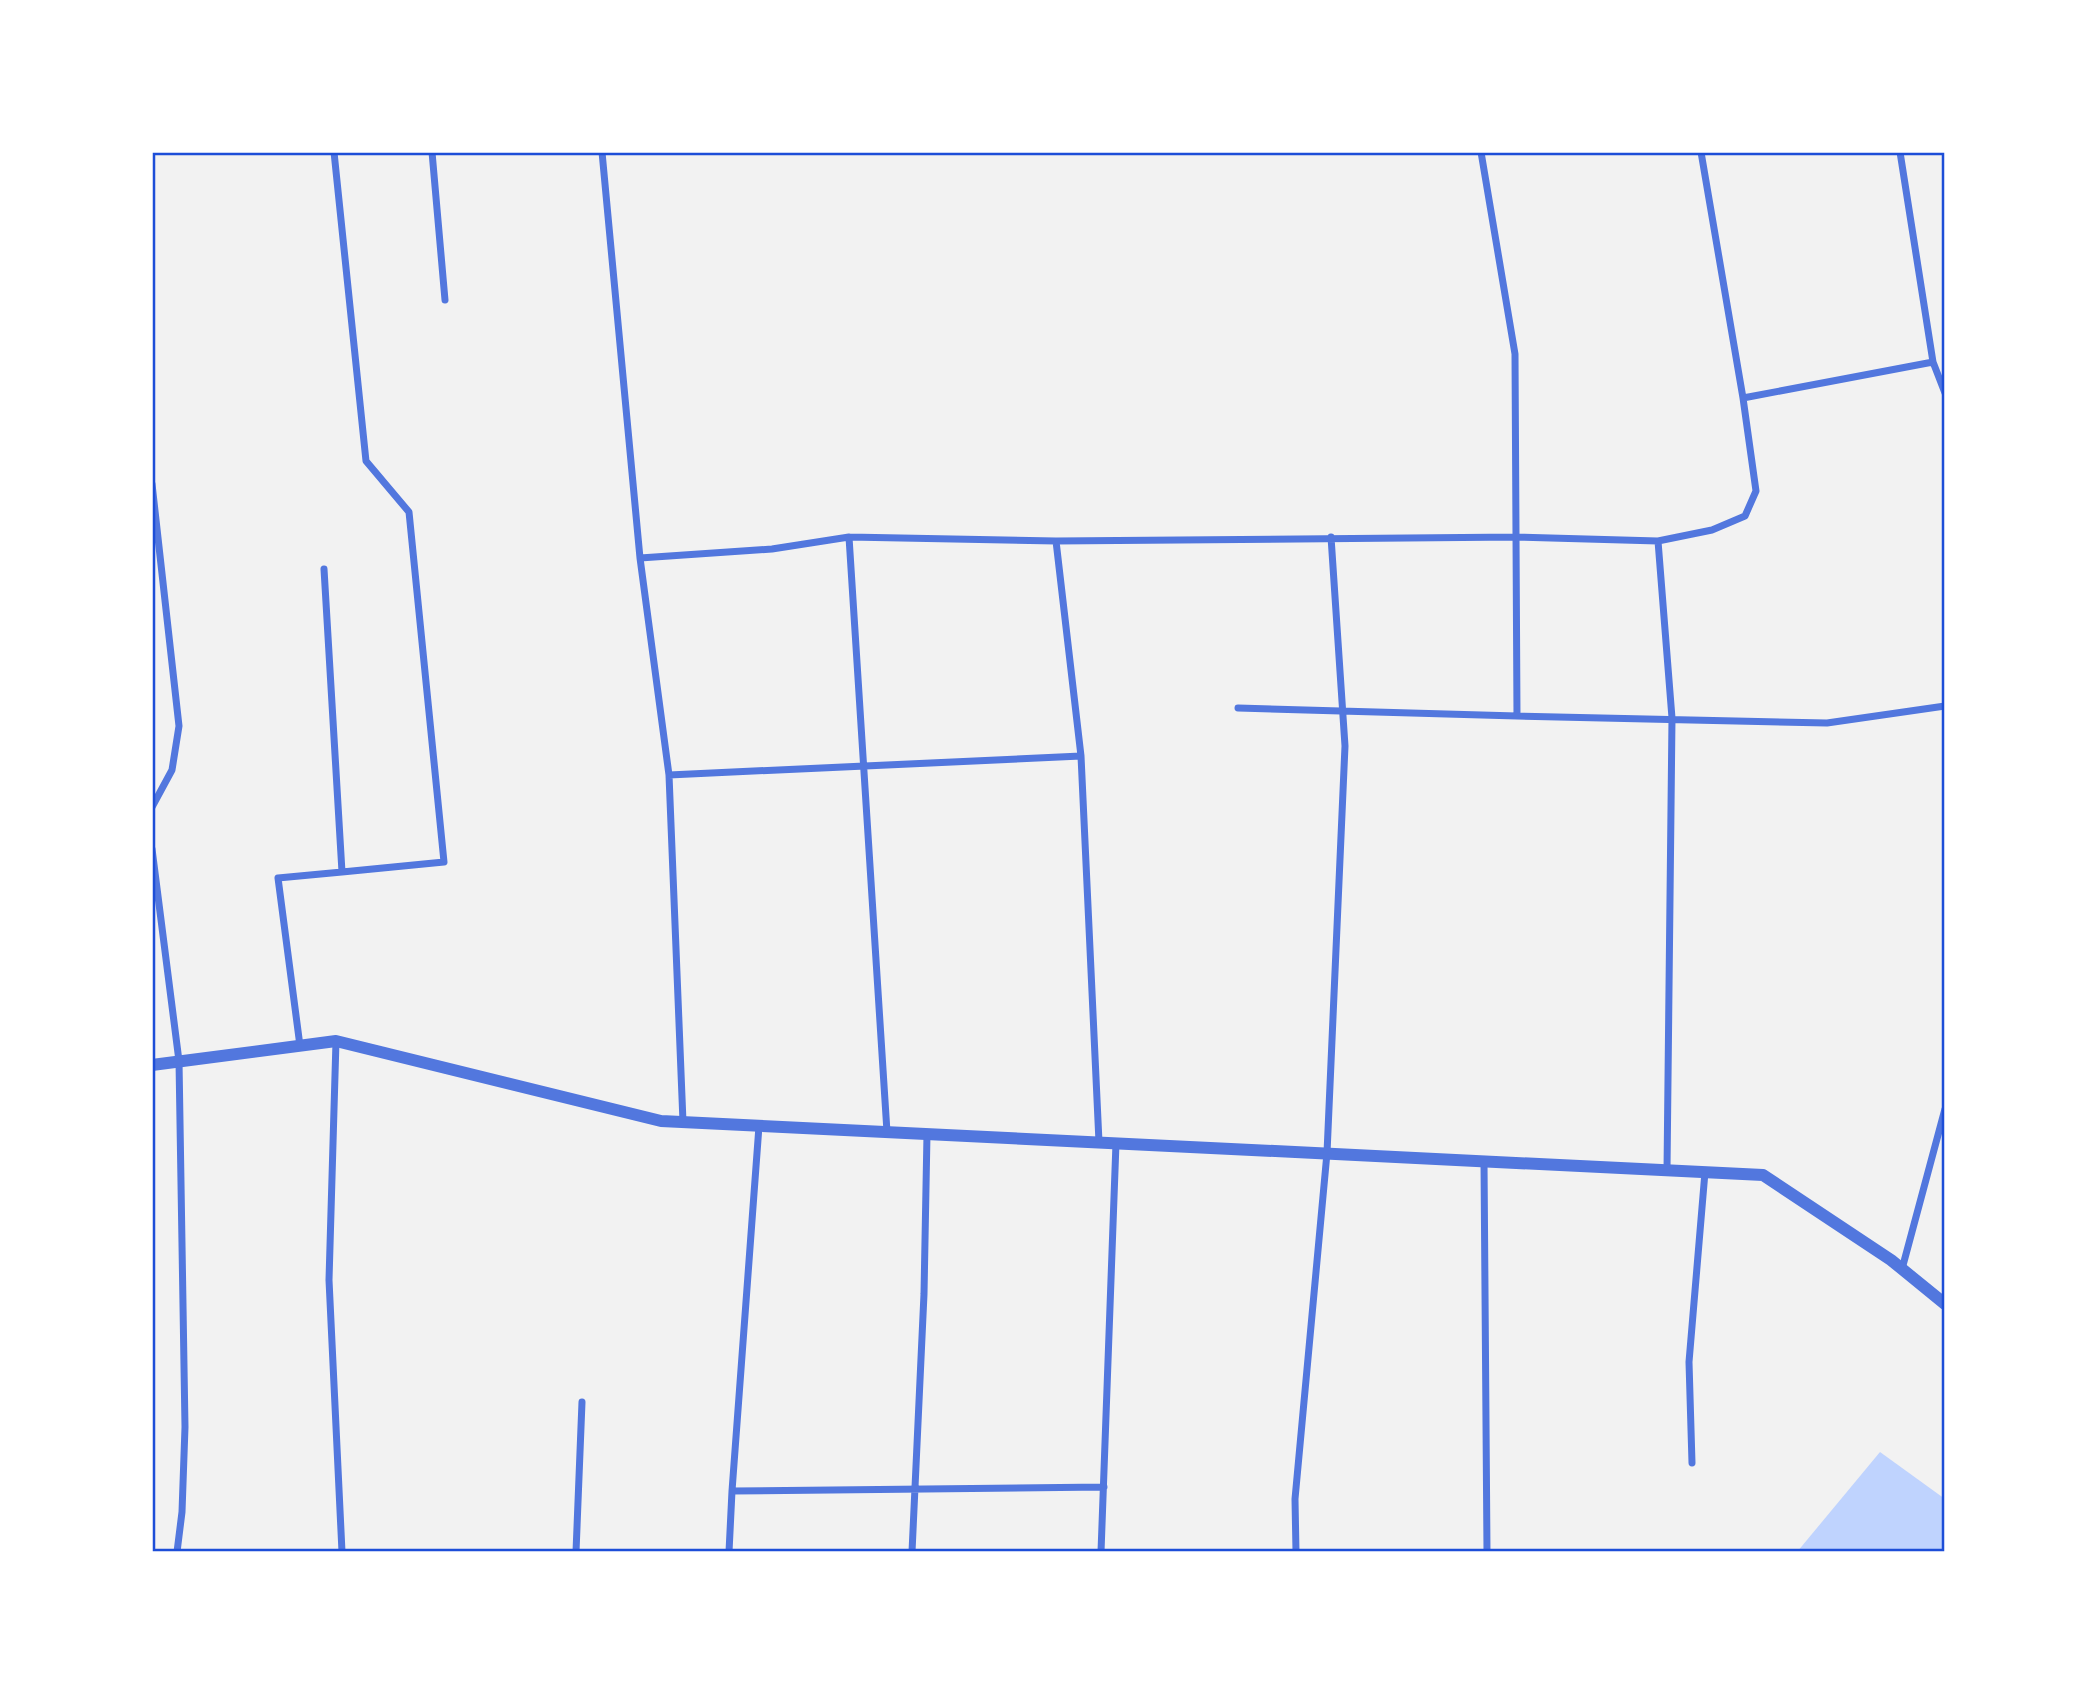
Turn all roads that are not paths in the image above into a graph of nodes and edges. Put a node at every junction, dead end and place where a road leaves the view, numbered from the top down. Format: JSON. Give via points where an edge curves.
{"nodes":[{"id":1,"x":334,"y":152,"type":"edge"},
{"id":2,"x":432,"y":152,"type":"edge"},
{"id":3,"x":602,"y":152,"type":"edge"},
{"id":4,"x":1481,"y":152,"type":"edge"},
{"id":5,"x":1701,"y":152,"type":"edge"},
{"id":6,"x":1900,"y":152,"type":"edge"},
{"id":7,"x":445,"y":300,"type":"dead end"},
{"id":8,"x":1933,"y":362,"type":"junction"},
{"id":9,"x":1945,"y":393,"type":"edge"},
{"id":10,"x":1743,"y":398,"type":"junction"},
{"id":11,"x":152,"y":484,"type":"edge"},
{"id":12,"x":849,"y":537,"type":"junction"},
{"id":13,"x":1332,"y":537,"type":"junction"},
{"id":14,"x":1517,"y":537,"type":"junction"},
{"id":15,"x":1056,"y":541,"type":"junction"},
{"id":16,"x":1658,"y":541,"type":"junction"},
{"id":17,"x":640,"y":558,"type":"junction"},
{"id":18,"x":324,"y":569,"type":"dead end"},
{"id":19,"x":1945,"y":706,"type":"edge"},
{"id":20,"x":1238,"y":708,"type":"dead end"},
{"id":21,"x":1345,"y":711,"type":"junction"},
{"id":22,"x":1517,"y":716,"type":"junction"},
{"id":23,"x":1672,"y":718,"type":"junction"},
{"id":24,"x":1081,"y":756,"type":"junction"},
{"id":25,"x":866,"y":766,"type":"junction"},
{"id":26,"x":669,"y":775,"type":"junction"},
{"id":27,"x":152,"y":807,"type":"edge"},
{"id":28,"x":152,"y":849,"type":"edge"},
{"id":29,"x":342,"y":872,"type":"junction"},
{"id":30,"x":336,"y":1041,"type":"junction"},
{"id":31,"x":300,"y":1046,"type":"junction"},
{"id":32,"x":178,"y":1061,"type":"junction"},
{"id":33,"x":152,"y":1065,"type":"edge"},
{"id":34,"x":1945,"y":1109,"type":"edge"},
{"id":35,"x":683,"y":1122,"type":"junction"},
{"id":36,"x":759,"y":1126,"type":"junction"},
{"id":37,"x":887,"y":1132,"type":"junction"},
{"id":38,"x":927,"y":1134,"type":"junction"},
{"id":39,"x":1099,"y":1142,"type":"junction"},
{"id":40,"x":1116,"y":1143,"type":"junction"},
{"id":41,"x":1327,"y":1153,"type":"junction"},
{"id":42,"x":1484,"y":1161,"type":"junction"},
{"id":43,"x":1667,"y":1170,"type":"junction"},
{"id":44,"x":1705,"y":1172,"type":"junction"},
{"id":45,"x":1902,"y":1269,"type":"junction"},
{"id":46,"x":1945,"y":1304,"type":"edge"},
{"id":47,"x":582,"y":1402,"type":"dead end"},
{"id":48,"x":1692,"y":1463,"type":"dead end"},
{"id":49,"x":1104,"y":1487,"type":"junction"},
{"id":50,"x":916,"y":1489,"type":"junction"},
{"id":51,"x":732,"y":1491,"type":"junction"},
{"id":52,"x":177,"y":1552,"type":"edge"},
{"id":53,"x":342,"y":1552,"type":"edge"},
{"id":54,"x":576,"y":1552,"type":"edge"},
{"id":55,"x":729,"y":1552,"type":"edge"},
{"id":56,"x":912,"y":1552,"type":"edge"},
{"id":57,"x":1101,"y":1552,"type":"edge"},
{"id":58,"x":1296,"y":1552,"type":"edge"},
{"id":59,"x":1488,"y":1552,"type":"edge"}],
"edges":[{"from":1,"to":29,"type":"street","via":[[366,461],[409,512],[444,862]]},
{"from":2,"to":7,"type":"street"},
{"from":3,"to":17,"type":"street"},
{"from":4,"to":14,"type":"street","via":[[1515,354]]},
{"from":5,"to":10,"type":"street"},
{"from":6,"to":8,"type":"street"},
{"from":8,"to":9,"type":"street"},
{"from":8,"to":10,"type":"street"},
{"from":10,"to":16,"type":"street","via":[[1756,491],[1745,516],[1712,530]]},
{"from":11,"to":27,"type":"street","via":[[179,726],[172,770]]},
{"from":12,"to":15,"type":"street"},
{"from":12,"to":17,"type":"street","via":[[772,549]]},
{"from":12,"to":25,"type":"street"},
{"from":13,"to":14,"type":"street"},
{"from":13,"to":15,"type":"street"},
{"from":13,"to":21,"type":"street"},
{"from":14,"to":16,"type":"street"},
{"from":14,"to":22,"type":"street"},
{"from":15,"to":24,"type":"street"},
{"from":16,"to":23,"type":"street"},
{"from":17,"to":26,"type":"street"},
{"from":18,"to":29,"type":"street"},
{"from":19,"to":23,"type":"street","via":[[1827,723]]},
{"from":20,"to":21,"type":"street"},
{"from":21,"to":22,"type":"street"},
{"from":21,"to":41,"type":"street"},
{"from":22,"to":23,"type":"street"},
{"from":23,"to":43,"type":"street"},
{"from":24,"to":25,"type":"street"},
{"from":24,"to":39,"type":"street"},
{"from":25,"to":26,"type":"street"},
{"from":25,"to":37,"type":"street"},
{"from":26,"to":35,"type":"street"},
{"from":28,"to":32,"type":"street"},
{"from":29,"to":31,"type":"street","via":[[278,878]]},
{"from":30,"to":31,"type":"street"},
{"from":30,"to":35,"type":"street","via":[[661,1121]]},
{"from":30,"to":53,"type":"street","via":[[329,1280]]},
{"from":31,"to":32,"type":"street"},
{"from":32,"to":33,"type":"street"},
{"from":32,"to":52,"type":"street","via":[[185,1427]]},
{"from":34,"to":45,"type":"street"},
{"from":35,"to":36,"type":"street"},
{"from":36,"to":37,"type":"street"},
{"from":36,"to":51,"type":"street"},
{"from":37,"to":38,"type":"street"},
{"from":38,"to":39,"type":"street"},
{"from":38,"to":50,"type":"street"},
{"from":39,"to":40,"type":"street"},
{"from":40,"to":41,"type":"street"},
{"from":40,"to":49,"type":"street"},
{"from":41,"to":42,"type":"street"},
{"from":41,"to":58,"type":"street","via":[[1295,1499]]},
{"from":42,"to":43,"type":"street"},
{"from":42,"to":59,"type":"street"},
{"from":43,"to":44,"type":"street"},
{"from":44,"to":45,"type":"street","via":[[1763,1175]]},
{"from":44,"to":48,"type":"street","via":[[1689,1362]]},
{"from":45,"to":46,"type":"street"},
{"from":47,"to":54,"type":"street"},
{"from":49,"to":50,"type":"street"},
{"from":49,"to":57,"type":"street"},
{"from":50,"to":51,"type":"street"},
{"from":50,"to":56,"type":"street"},
{"from":51,"to":55,"type":"street"}]}
